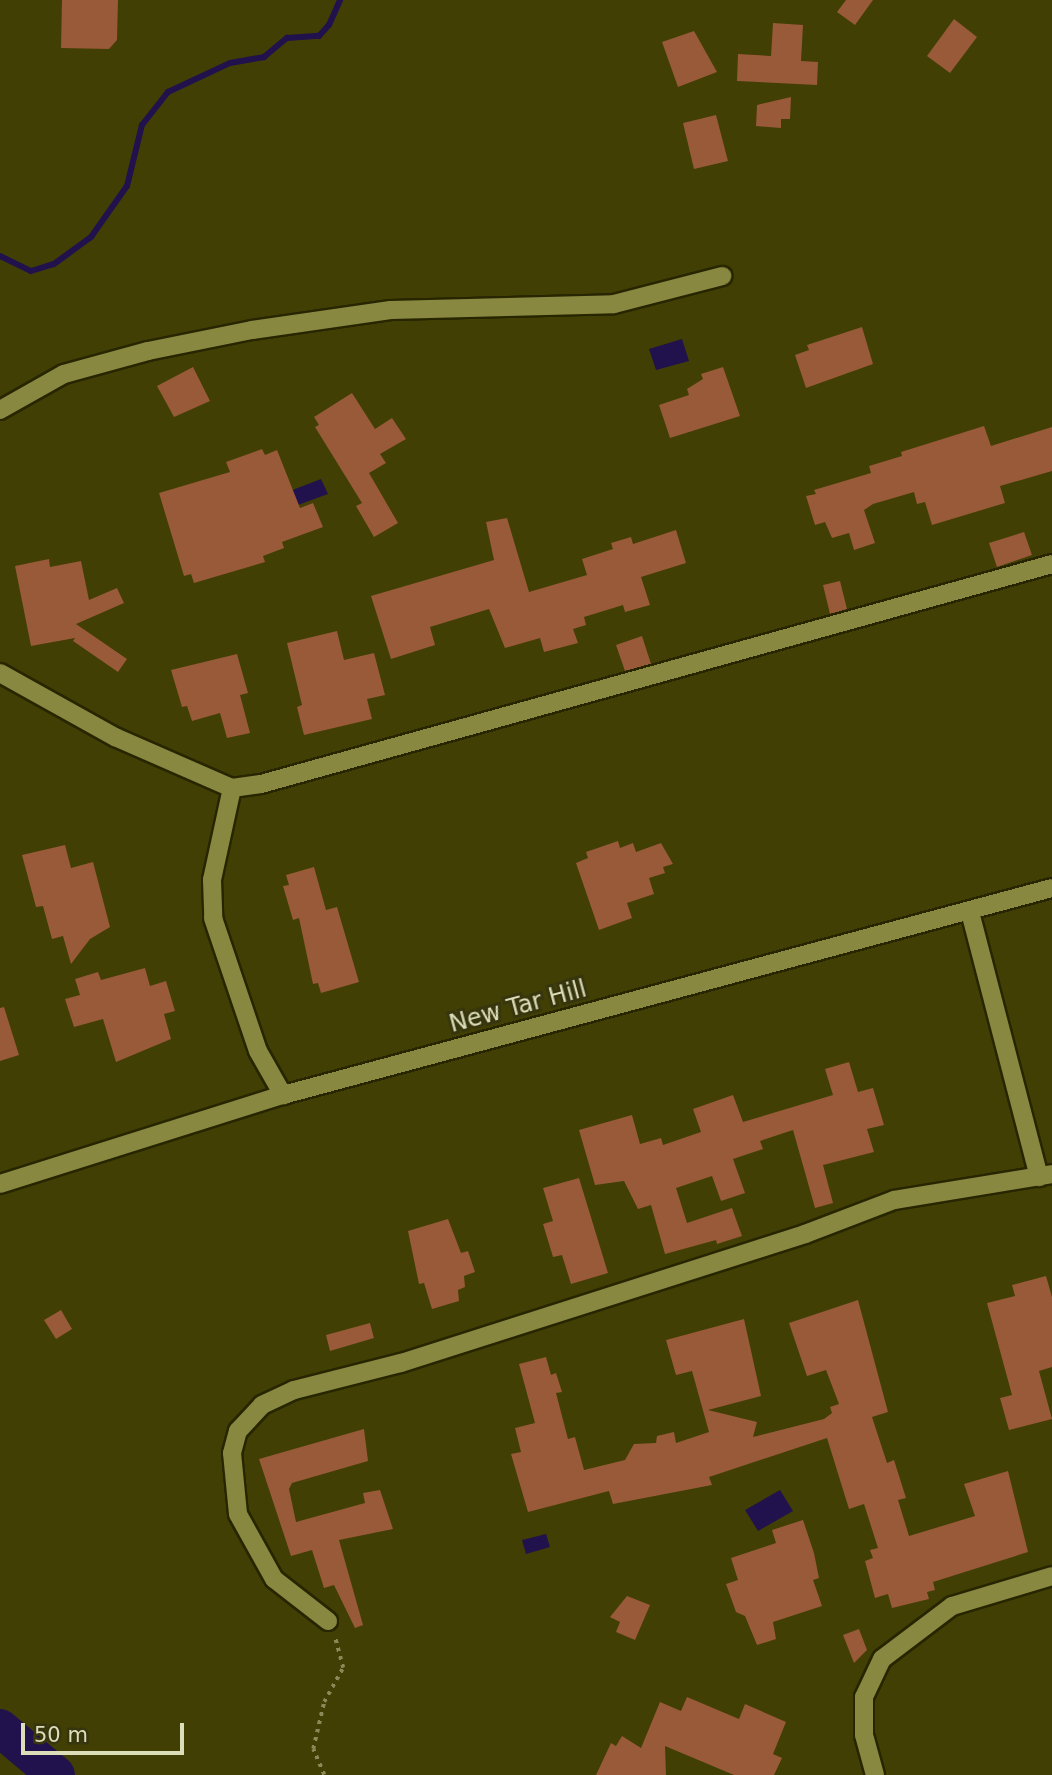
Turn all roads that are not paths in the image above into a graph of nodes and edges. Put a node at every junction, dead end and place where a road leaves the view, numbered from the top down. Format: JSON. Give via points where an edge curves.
{"nodes":[{"id":1,"x":722,"y":276,"type":"dead end"},
{"id":2,"x":0,"y":410,"type":"edge"},
{"id":3,"x":1052,"y":564,"type":"edge"},
{"id":4,"x":0,"y":673,"type":"edge"},
{"id":5,"x":232,"y":788,"type":"junction"},
{"id":6,"x":1052,"y":888,"type":"edge"},
{"id":7,"x":970,"y":912,"type":"junction"},
{"id":8,"x":284,"y":1095,"type":"junction"},
{"id":9,"x":1046,"y":1175,"type":"edge"},
{"id":10,"x":0,"y":1184,"type":"edge"},
{"id":11,"x":1052,"y":1576,"type":"edge"},
{"id":12,"x":328,"y":1621,"type":"road end"},
{"id":13,"x":875,"y":1775,"type":"edge"}],
"edges":[{"from":1,"to":2,"type":"street","via":[[614,304],[391,310],[252,330],[64,374]]},
{"from":3,"to":5,"type":"street","via":[[261,784]]},
{"from":4,"to":5,"type":"street","via":[[115,737]]},
{"from":5,"to":8,"type":"street","via":[[212,880],[213,918],[258,1051]]},
{"from":6,"to":7,"type":"street","name":"New Tar Hill"},
{"from":7,"to":8,"type":"street","name":"New Tar Hill"},
{"from":7,"to":9,"type":"street"},
{"from":8,"to":10,"type":"street","name":"New Tar Hill"},
{"from":9,"to":12,"type":"street","via":[[894,1200],[805,1234],[401,1363],[294,1390],[262,1405],[238,1431],[232,1453],[238,1514],[274,1579]]},
{"from":11,"to":13,"type":"street","via":[[952,1606],[881,1659],[864,1697],[864,1735]]}]}
